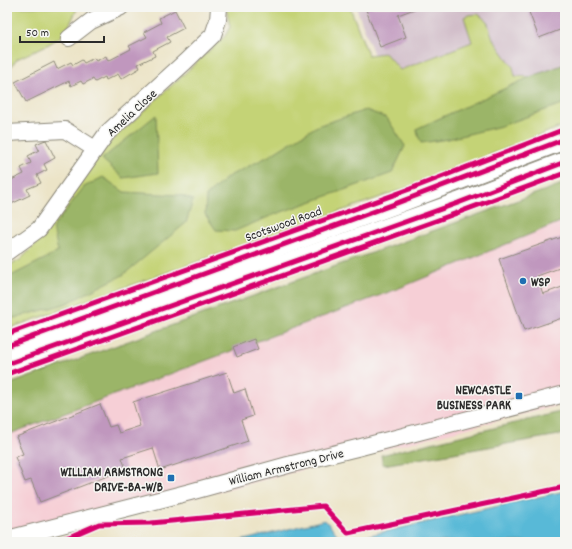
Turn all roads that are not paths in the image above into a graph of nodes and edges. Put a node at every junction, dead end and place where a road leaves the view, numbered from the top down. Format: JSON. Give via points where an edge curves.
{"nodes":[{"id":1,"x":121,"y":7,"type":"edge"},
{"id":2,"x":219,"y":7,"type":"edge"},
{"id":3,"x":69,"y":38,"type":"dead end"},
{"id":4,"x":7,"y":133,"type":"edge"},
{"id":5,"x":565,"y":139,"type":"edge"},
{"id":6,"x":95,"y":149,"type":"junction"},
{"id":7,"x":565,"y":162,"type":"edge"},
{"id":8,"x":7,"y":252,"type":"edge"},
{"id":9,"x":7,"y":346,"type":"edge"},
{"id":10,"x":7,"y":364,"type":"edge"},
{"id":11,"x":565,"y":394,"type":"edge"},
{"id":12,"x":7,"y":538,"type":"edge"}],
"edges":[{"from":1,"to":3,"type":"street","via":[[91,21]]},
{"from":2,"to":6,"type":"street","name":"Amelia Close","via":[[213,35],[107,133]]},
{"from":4,"to":6,"type":"street","via":[[65,130]]},
{"from":5,"to":9,"type":"main road","name":"Scotswood Road","via":[[397,204]]},
{"from":6,"to":8,"type":"street","name":"Amelia Close","via":[[39,229]]},
{"from":7,"to":10,"type":"main road","via":[[458,203]]},
{"from":11,"to":12,"type":"street","name":"William Armstrong Drive"}]}
